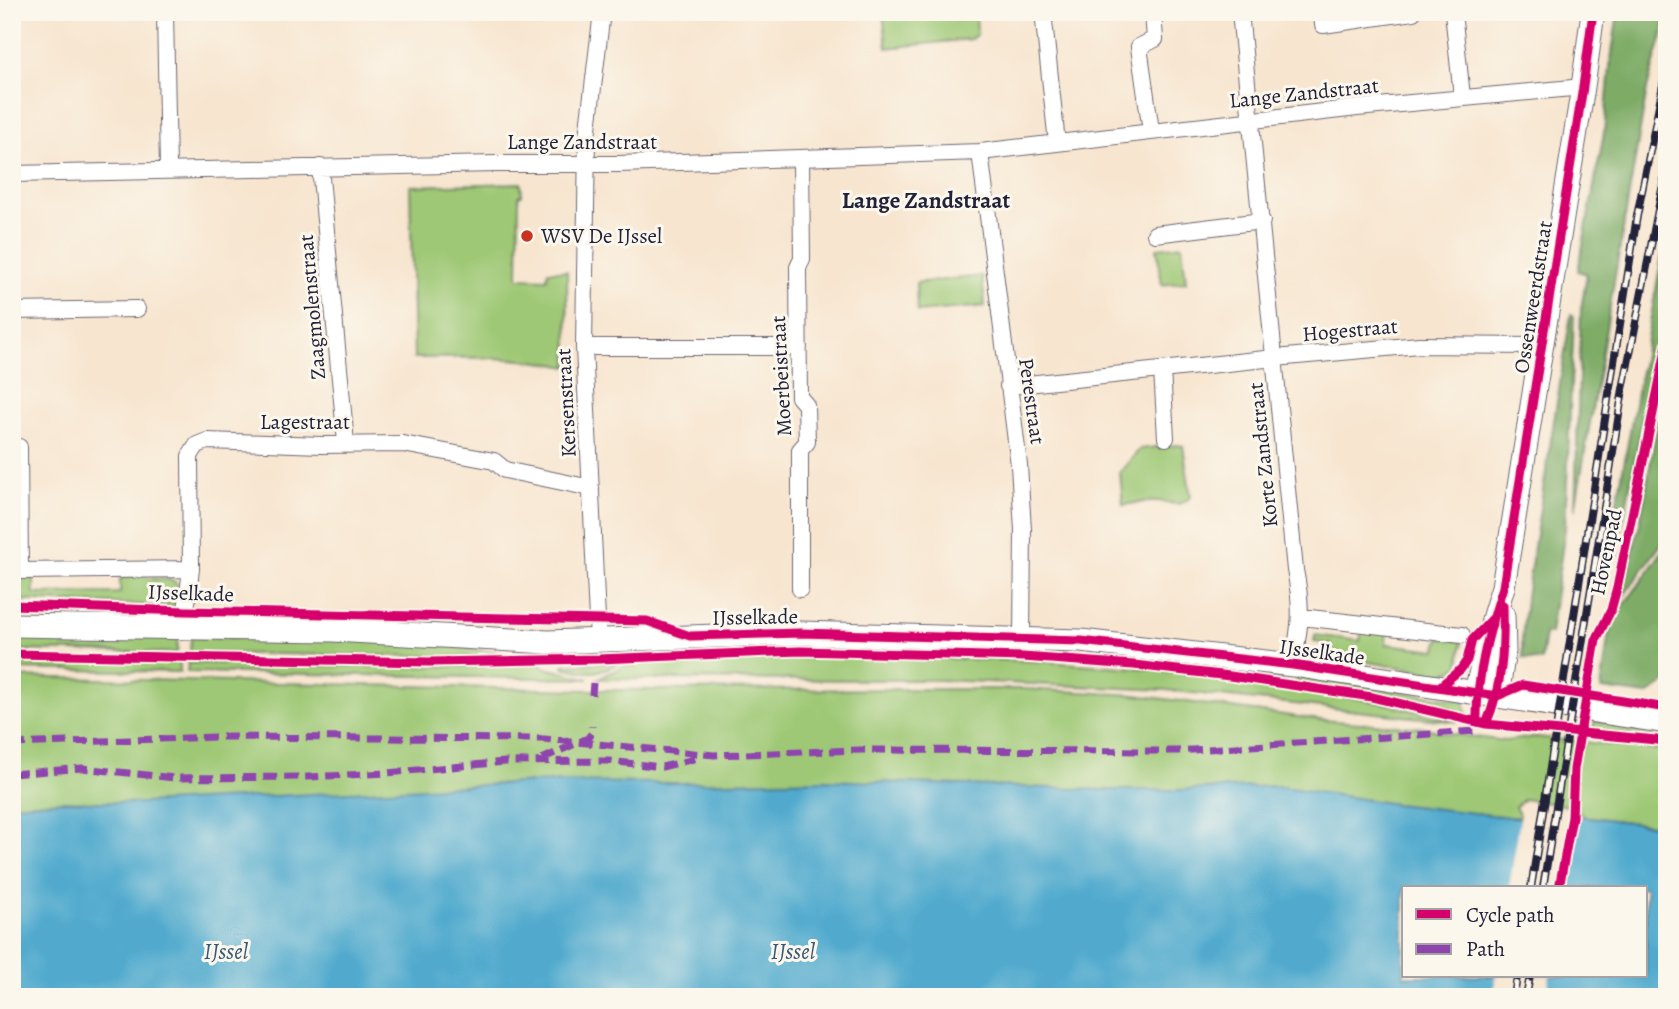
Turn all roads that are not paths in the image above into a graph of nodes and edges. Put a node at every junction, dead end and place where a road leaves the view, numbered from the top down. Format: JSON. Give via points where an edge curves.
{"nodes":[{"id":1,"x":164,"y":12,"type":"edge"},
{"id":2,"x":603,"y":12,"type":"edge"},
{"id":3,"x":1043,"y":12,"type":"edge"},
{"id":4,"x":1153,"y":12,"type":"edge"},
{"id":5,"x":1240,"y":12,"type":"edge"},
{"id":6,"x":1322,"y":12,"type":"edge"},
{"id":7,"x":1413,"y":12,"type":"edge"},
{"id":8,"x":1453,"y":12,"type":"edge"},
{"id":9,"x":1593,"y":12,"type":"edge"},
{"id":10,"x":1583,"y":87,"type":"junction"},
{"id":11,"x":1462,"y":97,"type":"junction"},
{"id":12,"x":1251,"y":119,"type":"junction"},
{"id":13,"x":1151,"y":131,"type":"junction"},
{"id":14,"x":1057,"y":143,"type":"junction"},
{"id":15,"x":980,"y":152,"type":"junction"},
{"id":16,"x":801,"y":159,"type":"junction"},
{"id":17,"x":586,"y":164,"type":"junction"},
{"id":18,"x":320,"y":167,"type":"junction"},
{"id":19,"x":168,"y":169,"type":"junction"},
{"id":20,"x":12,"y":174,"type":"edge"},
{"id":21,"x":1262,"y":221,"type":"junction"},
{"id":22,"x":1155,"y":234,"type":"dead end"},
{"id":23,"x":137,"y":309,"type":"dead end"},
{"id":24,"x":12,"y":311,"type":"edge"},
{"id":25,"x":1543,"y":346,"type":"junction"},
{"id":26,"x":584,"y":347,"type":"junction"},
{"id":27,"x":799,"y":347,"type":"junction"},
{"id":28,"x":1275,"y":358,"type":"junction"},
{"id":29,"x":1162,"y":370,"type":"junction"},
{"id":30,"x":1008,"y":386,"type":"junction"},
{"id":31,"x":1166,"y":438,"type":"dead end"},
{"id":32,"x":346,"y":443,"type":"junction"},
{"id":33,"x":19,"y":447,"type":"dead end"},
{"id":34,"x":591,"y":488,"type":"junction"},
{"id":35,"x":191,"y":569,"type":"junction"},
{"id":36,"x":800,"y":589,"type":"dead end"},
{"id":37,"x":1301,"y":617,"type":"junction"},
{"id":38,"x":12,"y":625,"type":"edge"},
{"id":39,"x":184,"y":627,"type":"junction"},
{"id":40,"x":1462,"y":635,"type":"dead end"},
{"id":41,"x":1022,"y":638,"type":"junction"},
{"id":42,"x":598,"y":640,"type":"junction"},
{"id":43,"x":1293,"y":665,"type":"junction"},
{"id":44,"x":1486,"y":694,"type":"junction"},
{"id":45,"x":1667,"y":722,"type":"edge"}],
"edges":[{"from":1,"to":19,"type":"street"},
{"from":2,"to":17,"type":"street","name":"Kersenstraat"},
{"from":3,"to":14,"type":"street"},
{"from":4,"to":13,"type":"street","via":[[1155,39],[1139,47]]},
{"from":5,"to":12,"type":"street","name":"Korte Zandstraat"},
{"from":6,"to":7,"type":"street","via":[[1323,25]]},
{"from":8,"to":11,"type":"street"},
{"from":9,"to":10,"type":"street","name":"Ossenweerdstraat"},
{"from":10,"to":11,"type":"street","name":"Lange Zandstraat"},
{"from":10,"to":25,"type":"street","name":"Ossenweerdstraat"},
{"from":11,"to":12,"type":"street","name":"Lange Zandstraat"},
{"from":12,"to":13,"type":"street","name":"Lange Zandstraat"},
{"from":12,"to":21,"type":"street","name":"Korte Zandstraat"},
{"from":13,"to":14,"type":"street","name":"Lange Zandstraat"},
{"from":14,"to":15,"type":"street","name":"Lange Zandstraat"},
{"from":15,"to":16,"type":"street","name":"Lange Zandstraat"},
{"from":15,"to":30,"type":"street","name":"Perestraat"},
{"from":16,"to":17,"type":"street","name":"Lange Zandstraat"},
{"from":16,"to":27,"type":"street","name":"Moerbeistraat"},
{"from":17,"to":18,"type":"street","name":"Lange Zandstraat"},
{"from":17,"to":26,"type":"street","name":"Kersenstraat"},
{"from":18,"to":19,"type":"street","name":"Lange Zandstraat"},
{"from":18,"to":32,"type":"street","name":"Zaagmolenstraat"},
{"from":19,"to":20,"type":"street","name":"Lange Zandstraat"},
{"from":21,"to":22,"type":"street"},
{"from":21,"to":28,"type":"street","name":"Korte Zandstraat"},
{"from":23,"to":24,"type":"street"},
{"from":25,"to":28,"type":"street","name":"Hogestraat","via":[[1419,345]]},
{"from":25,"to":44,"type":"street","name":"Ossenweerdstraat","via":[[1503,587],[1494,616]]},
{"from":26,"to":27,"type":"street"},
{"from":26,"to":34,"type":"street","name":"Kersenstraat"},
{"from":27,"to":36,"type":"street","name":"Moerbeistraat","via":[[799,397],[806,405],[807,442],[800,450]]},
{"from":28,"to":29,"type":"street","name":"Hogestraat"},
{"from":28,"to":37,"type":"street","name":"Korte Zandstraat"},
{"from":29,"to":30,"type":"street","name":"Hogestraat"},
{"from":29,"to":31,"type":"street"},
{"from":30,"to":41,"type":"street","name":"Perestraat","via":[[1022,498]]},
{"from":32,"to":34,"type":"street","name":"Lagestraat","via":[[403,444],[494,461],[505,471]]},
{"from":32,"to":35,"type":"street","name":"Lagestraat","via":[[207,441],[197,445],[190,456]]},
{"from":33,"to":35,"type":"street","name":"IJsselkade","via":[[20,571]]},
{"from":34,"to":42,"type":"street","name":"Kersenstraat"},
{"from":35,"to":39,"type":"street","name":"Lagestraat"},
{"from":37,"to":40,"type":"street","name":"IJsselkade"},
{"from":37,"to":43,"type":"street","name":"Korte Zandstraat"},
{"from":38,"to":39,"type":"street","name":"IJsselkade"},
{"from":39,"to":42,"type":"street","name":"IJsselkade","via":[[548,642]]},
{"from":41,"to":42,"type":"street","name":"IJsselkade","via":[[765,634]]},
{"from":41,"to":43,"type":"street","name":"IJsselkade","via":[[1169,649]]},
{"from":43,"to":44,"type":"street","name":"IJsselkade"},
{"from":44,"to":45,"type":"street","name":"IJsselkade"}]}
